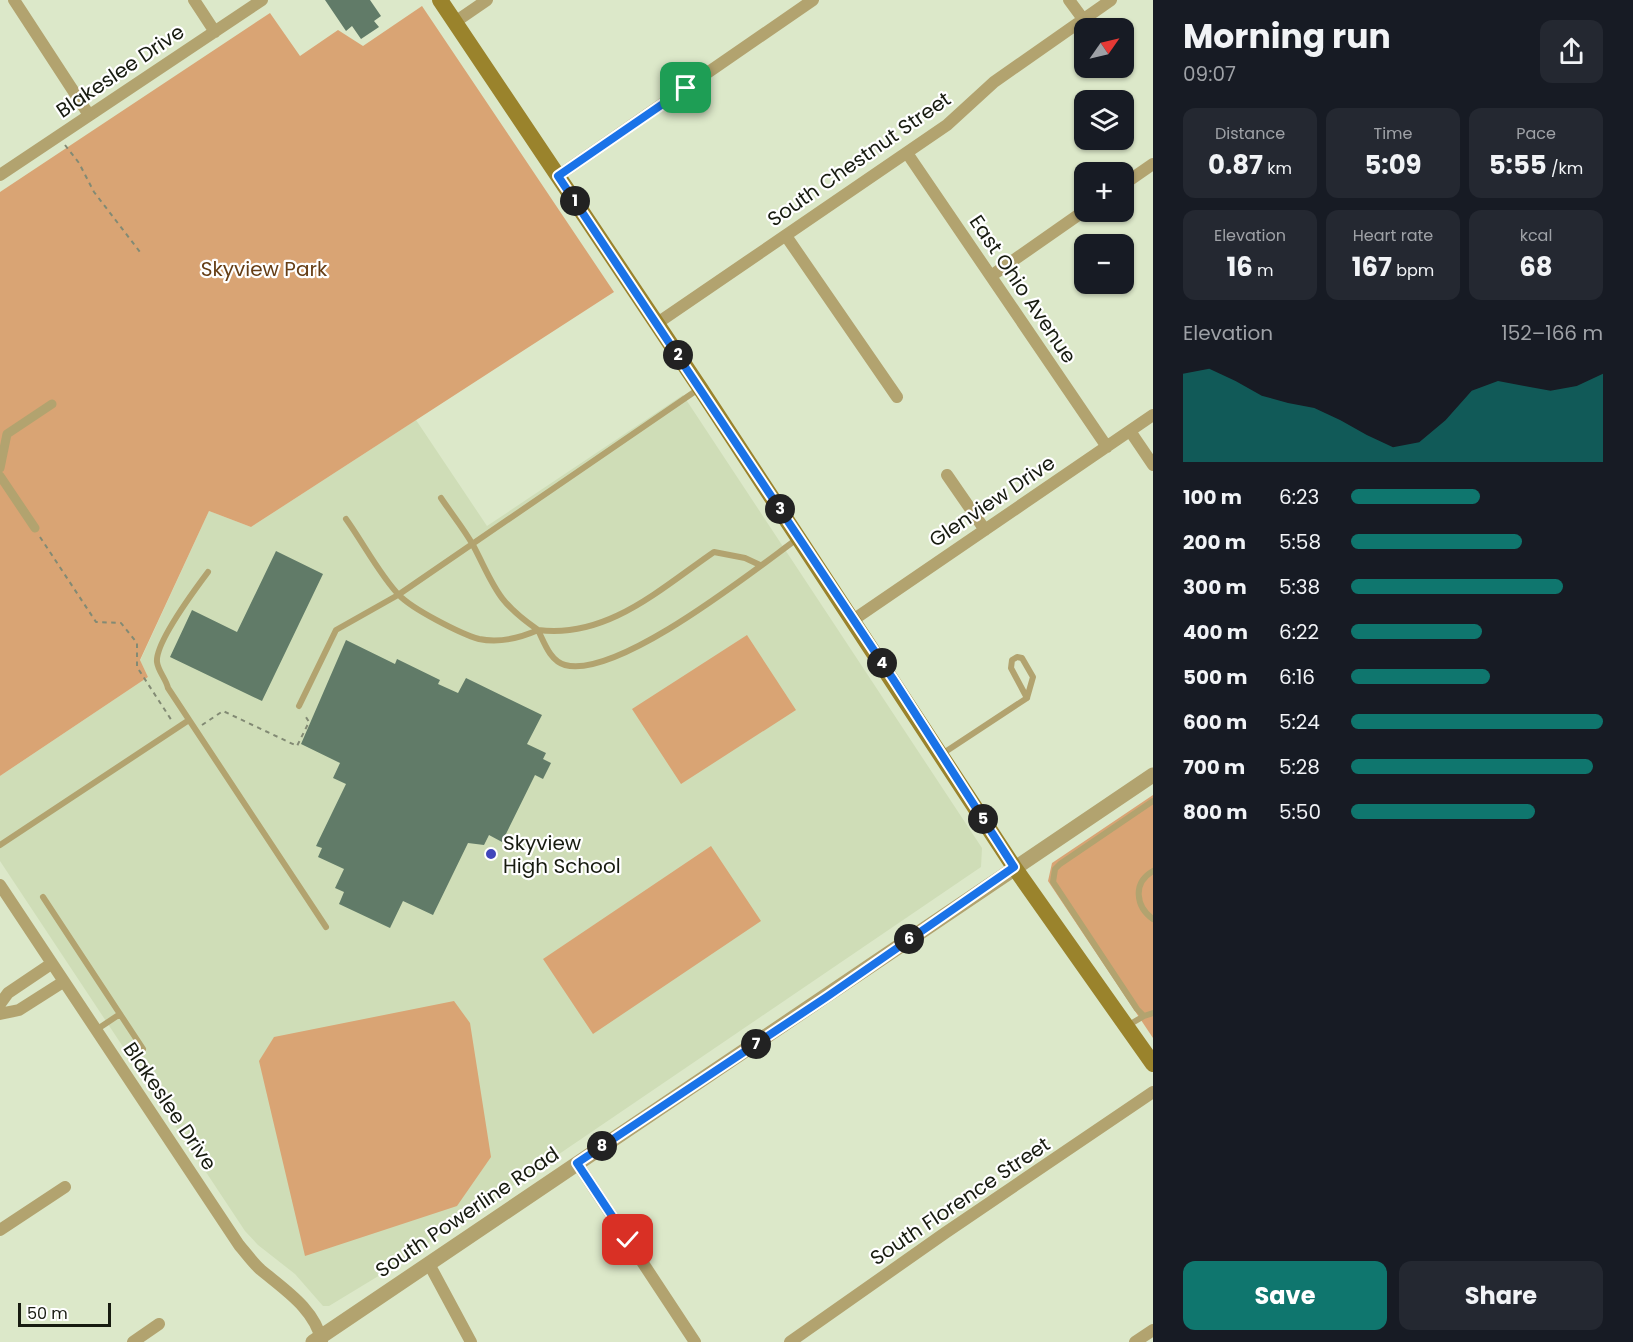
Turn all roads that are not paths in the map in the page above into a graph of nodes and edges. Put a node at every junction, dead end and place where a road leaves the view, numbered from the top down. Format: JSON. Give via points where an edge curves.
{"nodes":[{"id":1,"x":14,"y":0,"type":"edge"},
{"id":2,"x":194,"y":0,"type":"edge"},
{"id":3,"x":262,"y":0,"type":"edge"},
{"id":4,"x":440,"y":0,"type":"edge"},
{"id":5,"x":487,"y":0,"type":"edge"},
{"id":6,"x":813,"y":0,"type":"edge"},
{"id":7,"x":1069,"y":0,"type":"edge"},
{"id":8,"x":1111,"y":0,"type":"edge"},
{"id":9,"x":1082,"y":18,"type":"edge"},
{"id":10,"x":1084,"y":18,"type":"edge"},
{"id":11,"x":455,"y":22,"type":"junction"},
{"id":12,"x":1074,"y":25,"type":"edge"},
{"id":13,"x":214,"y":32,"type":"junction"},
{"id":14,"x":89,"y":115,"type":"junction"},
{"id":15,"x":907,"y":153,"type":"junction"},
{"id":16,"x":1153,"y":164,"type":"edge"},
{"id":17,"x":0,"y":175,"type":"edge"},
{"id":18,"x":558,"y":176,"type":"junction"},
{"id":19,"x":1134,"y":177,"type":"edge"},
{"id":20,"x":1074,"y":218,"type":"edge"},
{"id":21,"x":786,"y":236,"type":"junction"},
{"id":22,"x":991,"y":276,"type":"junction"},
{"id":23,"x":656,"y":324,"type":"junction"},
{"id":24,"x":700,"y":388,"type":"junction"},
{"id":25,"x":897,"y":397,"type":"dead end"},
{"id":26,"x":52,"y":404,"type":"dead end"},
{"id":27,"x":1153,"y":415,"type":"edge"},
{"id":28,"x":1130,"y":431,"type":"junction"},
{"id":29,"x":3,"y":434,"type":"edge"},
{"id":30,"x":1107,"y":447,"type":"junction"},
{"id":31,"x":1153,"y":465,"type":"edge"},
{"id":32,"x":0,"y":468,"type":"edge"},
{"id":33,"x":947,"y":475,"type":"dead end"},
{"id":34,"x":0,"y":476,"type":"edge"},
{"id":35,"x":441,"y":498,"type":"dead end"},
{"id":36,"x":346,"y":519,"type":"dead end"},
{"id":37,"x":35,"y":528,"type":"road end"},
{"id":38,"x":985,"y":530,"type":"junction"},
{"id":39,"x":799,"y":537,"type":"junction"},
{"id":40,"x":472,"y":544,"type":"junction"},
{"id":41,"x":760,"y":566,"type":"junction"},
{"id":42,"x":208,"y":572,"type":"dead end"},
{"id":43,"x":398,"y":595,"type":"junction"},
{"id":44,"x":853,"y":620,"type":"junction"},
{"id":45,"x":538,"y":630,"type":"junction"},
{"id":46,"x":1027,"y":698,"type":"junction"},
{"id":47,"x":299,"y":706,"type":"road end"},
{"id":48,"x":189,"y":720,"type":"junction"},
{"id":49,"x":942,"y":754,"type":"junction"},
{"id":50,"x":1153,"y":775,"type":"edge"},
{"id":51,"x":1153,"y":801,"type":"edge"},
{"id":52,"x":0,"y":845,"type":"edge"},
{"id":53,"x":1014,"y":867,"type":"junction"},
{"id":54,"x":1153,"y":872,"type":"edge"},
{"id":55,"x":0,"y":885,"type":"edge"},
{"id":56,"x":43,"y":897,"type":"dead end"},
{"id":57,"x":1153,"y":919,"type":"edge"},
{"id":58,"x":326,"y":927,"type":"dead end"},
{"id":59,"x":51,"y":964,"type":"junction"},
{"id":60,"x":63,"y":982,"type":"junction"},
{"id":61,"x":0,"y":1004,"type":"edge"},
{"id":62,"x":1153,"y":1013,"type":"edge"},
{"id":63,"x":0,"y":1014,"type":"edge"},
{"id":64,"x":120,"y":1014,"type":"junction"},
{"id":65,"x":1144,"y":1016,"type":"junction"},
{"id":66,"x":1127,"y":1026,"type":"junction"},
{"id":67,"x":96,"y":1030,"type":"junction"},
{"id":68,"x":143,"y":1049,"type":"dead end"},
{"id":69,"x":1153,"y":1064,"type":"edge"},
{"id":70,"x":1153,"y":1092,"type":"edge"},
{"id":71,"x":577,"y":1163,"type":"junction"},
{"id":72,"x":65,"y":1187,"type":"dead end"},
{"id":73,"x":0,"y":1230,"type":"edge"},
{"id":74,"x":429,"y":1264,"type":"junction"},
{"id":75,"x":159,"y":1324,"type":"dead end"},
{"id":76,"x":1153,"y":1330,"type":"edge"},
{"id":77,"x":319,"y":1340,"type":"edge"},
{"id":78,"x":133,"y":1342,"type":"edge"},
{"id":79,"x":471,"y":1342,"type":"edge"},
{"id":80,"x":695,"y":1342,"type":"edge"},
{"id":81,"x":790,"y":1342,"type":"edge"},
{"id":82,"x":1135,"y":1342,"type":"edge"}],
"edges":[{"from":1,"to":14,"type":"street"},
{"from":2,"to":13,"type":"street"},
{"from":3,"to":13,"type":"street","name":"Blakeslee Drive"},
{"from":4,"to":11,"type":"main road"},
{"from":5,"to":11,"type":"street"},
{"from":6,"to":18,"type":"street"},
{"from":7,"to":9,"type":"street"},
{"from":8,"to":10,"type":"street","name":"South Chestnut Street"},
{"from":11,"to":18,"type":"main road"},
{"from":12,"to":15,"type":"street","name":"South Chestnut Street","via":[[994,82],[947,125]]},
{"from":13,"to":14,"type":"street","name":"Blakeslee Drive"},
{"from":14,"to":17,"type":"street","name":"Blakeslee Drive"},
{"from":15,"to":21,"type":"street","name":"South Chestnut Street"},
{"from":15,"to":22,"type":"street","name":"East Ohio Avenue"},
{"from":16,"to":19,"type":"street"},
{"from":18,"to":23,"type":"main road"},
{"from":20,"to":22,"type":"street"},
{"from":21,"to":23,"type":"street","name":"South Chestnut Street"},
{"from":21,"to":25,"type":"street"},
{"from":22,"to":30,"type":"street","name":"East Ohio Avenue"},
{"from":23,"to":24,"type":"main road"},
{"from":24,"to":39,"type":"main road"},
{"from":24,"to":40,"type":"lane"},
{"from":26,"to":29,"type":"street"},
{"from":27,"to":28,"type":"street","name":"Glenview Drive"},
{"from":28,"to":30,"type":"street","name":"Glenview Drive"},
{"from":28,"to":31,"type":"street"},
{"from":29,"to":32,"type":"street"},
{"from":30,"to":38,"type":"street","name":"Glenview Drive"},
{"from":33,"to":38,"type":"street"},
{"from":34,"to":37,"type":"street"},
{"from":35,"to":40,"type":"lane"},
{"from":36,"to":43,"type":"lane"},
{"from":38,"to":44,"type":"street","name":"Glenview Drive"},
{"from":39,"to":41,"type":"lane"},
{"from":39,"to":44,"type":"main road"},
{"from":40,"to":43,"type":"lane"},
{"from":40,"to":45,"type":"lane","via":[[487,578],[503,601]]},
{"from":41,"to":45,"type":"lane","via":[[745,558],[714,552],[607,622],[582,630]]},
{"from":41,"to":45,"type":"lane","via":[[647,641],[611,660],[565,665],[552,657]]},
{"from":42,"to":48,"type":"lane","via":[[178,613],[157,661],[168,688]]},
{"from":43,"to":45,"type":"lane","via":[[419,610],[479,639],[523,637]]},
{"from":43,"to":47,"type":"lane","via":[[336,630]]},
{"from":44,"to":49,"type":"main road"},
{"from":46,"to":46,"type":"lane","via":[[1011,668],[1017,657],[1029,666],[1033,677]]},
{"from":46,"to":49,"type":"lane"},
{"from":48,"to":52,"type":"lane"},
{"from":48,"to":58,"type":"lane"},
{"from":49,"to":53,"type":"main road"},
{"from":50,"to":53,"type":"street","name":"South Powerline Road"},
{"from":51,"to":65,"type":"lane","via":[[1060,864],[1053,882]]},
{"from":53,"to":66,"type":"main road"},
{"from":53,"to":71,"type":"street","name":"South Powerline Road"},
{"from":54,"to":57,"type":"lane","via":[[1142,881],[1138,898]]},
{"from":55,"to":59,"type":"street","name":"Blakeslee Drive"},
{"from":56,"to":64,"type":"lane"},
{"from":59,"to":60,"type":"street","name":"Blakeslee Drive"},
{"from":59,"to":61,"type":"street","via":[[8,993]]},
{"from":60,"to":63,"type":"street","via":[[19,1010]]},
{"from":60,"to":67,"type":"street","name":"Blakeslee Drive"},
{"from":62,"to":65,"type":"lane"},
{"from":64,"to":67,"type":"lane"},
{"from":64,"to":68,"type":"lane"},
{"from":65,"to":66,"type":"lane"},
{"from":66,"to":69,"type":"main road"},
{"from":67,"to":77,"type":"street","name":"Blakeslee Drive","via":[[238,1245],[260,1269],[288,1290],[305,1310]]},
{"from":70,"to":81,"type":"street","name":"South Florence Street"},
{"from":71,"to":74,"type":"street","name":"South Powerline Road"},
{"from":71,"to":80,"type":"street"},
{"from":72,"to":73,"type":"street"},
{"from":74,"to":77,"type":"street","name":"South Powerline Road"},
{"from":74,"to":79,"type":"street"},
{"from":75,"to":78,"type":"street"},
{"from":76,"to":82,"type":"street"}]}
